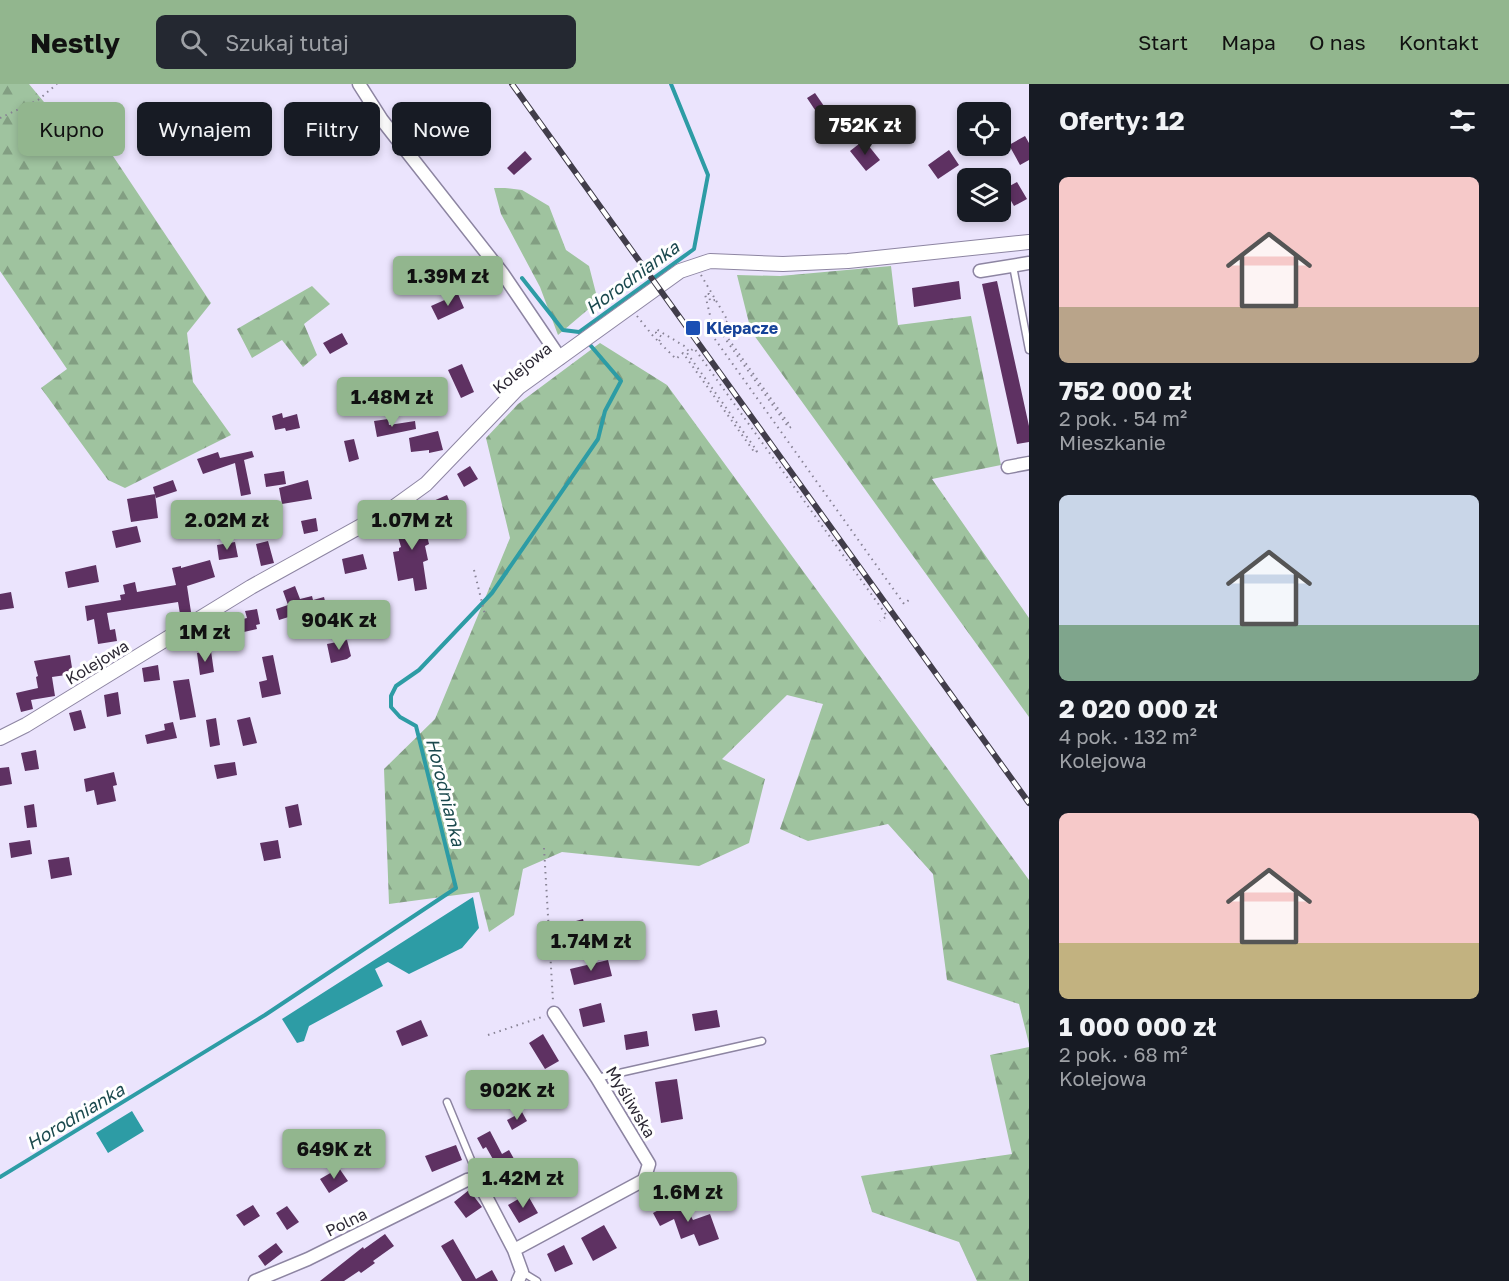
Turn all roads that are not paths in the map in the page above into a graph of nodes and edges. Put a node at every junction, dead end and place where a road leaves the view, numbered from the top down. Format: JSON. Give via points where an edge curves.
{"nodes":[{"id":1,"x":360,"y":84,"type":"edge"},
{"id":2,"x":1029,"y":242,"type":"edge"},
{"id":3,"x":1029,"y":263,"type":"edge"},
{"id":4,"x":1013,"y":266,"type":"junction"},
{"id":5,"x":980,"y":271,"type":"dead end"},
{"id":6,"x":1027,"y":329,"type":"edge"},
{"id":7,"x":1029,"y":350,"type":"edge"},
{"id":8,"x":560,"y":358,"type":"junction"},
{"id":9,"x":1029,"y":463,"type":"edge"},
{"id":10,"x":1008,"y":467,"type":"dead end"},
{"id":11,"x":0,"y":738,"type":"edge"},
{"id":12,"x":554,"y":1013,"type":"road end"},
{"id":13,"x":762,"y":1041,"type":"dead end"},
{"id":14,"x":597,"y":1078,"type":"junction"},
{"id":15,"x":447,"y":1101,"type":"dead end"},
{"id":16,"x":473,"y":1179,"type":"junction"},
{"id":17,"x":514,"y":1250,"type":"junction"},
{"id":18,"x":520,"y":1276,"type":"edge"},
{"id":19,"x":255,"y":1281,"type":"edge"},
{"id":20,"x":537,"y":1281,"type":"edge"}],
"edges":[{"from":1,"to":8,"type":"street","via":[[382,120],[503,274]]},
{"from":2,"to":8,"type":"street","name":"Kolejowa","via":[[849,261],[710,261],[672,275]]},
{"from":3,"to":4,"type":"street"},
{"from":4,"to":5,"type":"street"},
{"from":4,"to":6,"type":"lane"},
{"from":6,"to":7,"type":"lane"},
{"from":8,"to":11,"type":"street","name":"Kolejowa","via":[[519,387],[426,484],[390,510],[251,587]]},
{"from":9,"to":10,"type":"street"},
{"from":12,"to":14,"type":"street","name":"Myśliwska"},
{"from":13,"to":14,"type":"lane"},
{"from":14,"to":17,"type":"street","name":"Myśliwska","via":[[649,1164],[644,1180]]},
{"from":15,"to":16,"type":"lane","via":[[474,1167]]},
{"from":16,"to":17,"type":"street","via":[[479,1183]]},
{"from":16,"to":19,"type":"street","name":"Polna"},
{"from":17,"to":18,"type":"street"},
{"from":18,"to":20,"type":"lane"}]}
